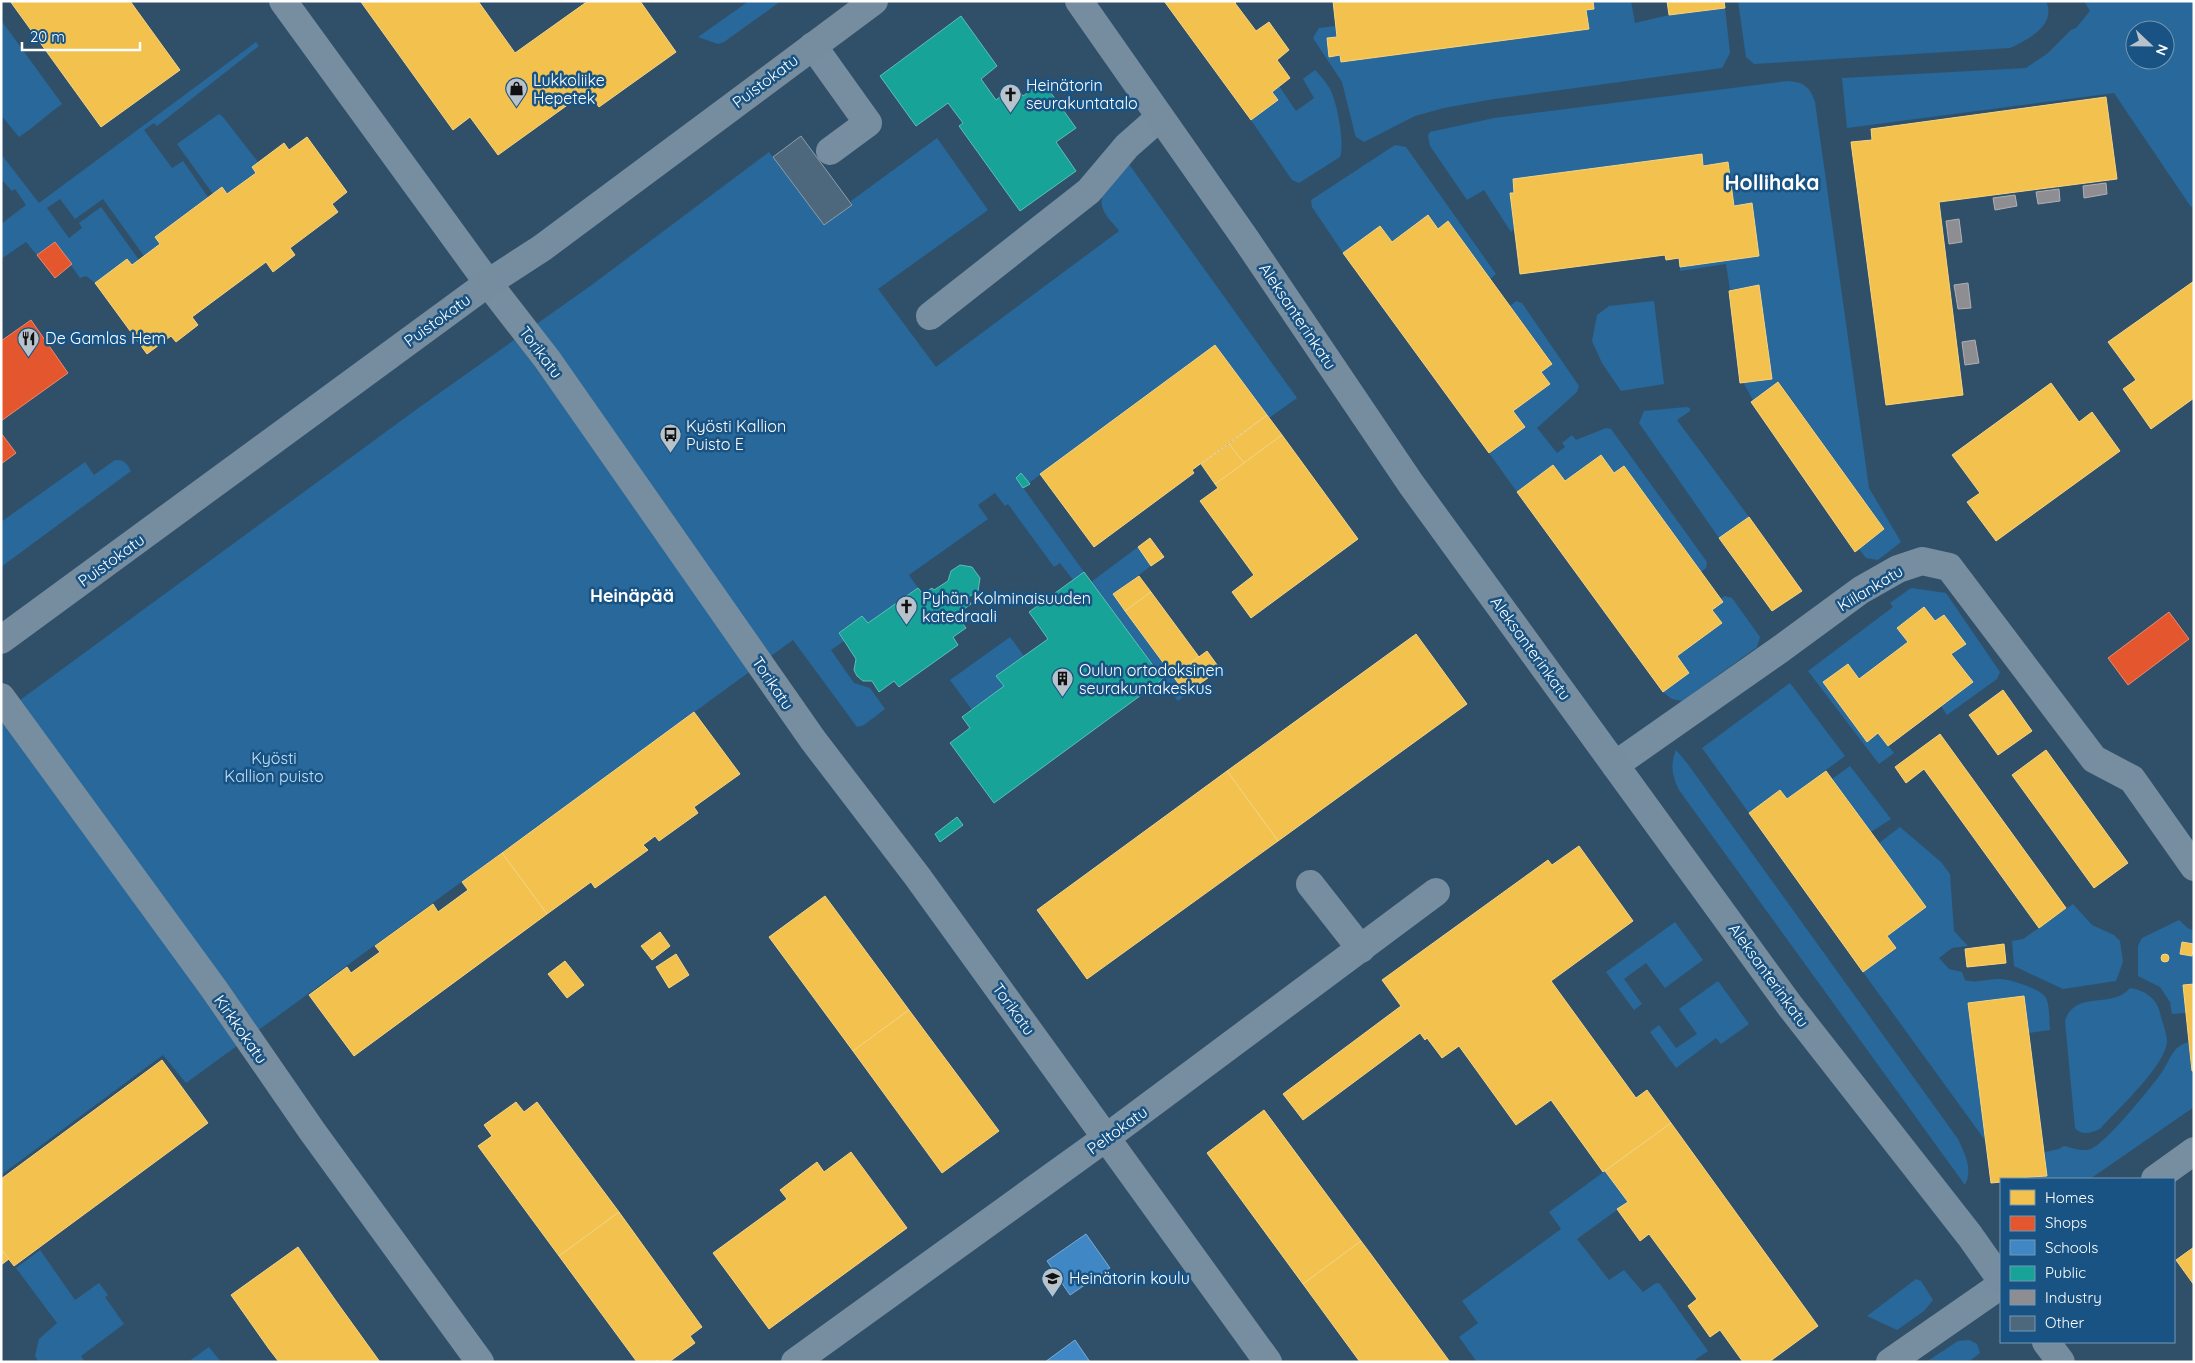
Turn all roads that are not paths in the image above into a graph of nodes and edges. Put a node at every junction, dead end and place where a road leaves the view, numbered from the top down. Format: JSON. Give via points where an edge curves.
{"nodes":[{"id":1,"x":283,"y":1,"type":"edge"},
{"id":2,"x":874,"y":1,"type":"edge"},
{"id":3,"x":1079,"y":1,"type":"edge"},
{"id":4,"x":813,"y":46,"type":"junction"},
{"id":5,"x":1160,"y":117,"type":"junction"},
{"id":6,"x":830,"y":151,"type":"dead end"},
{"id":7,"x":488,"y":283,"type":"junction"},
{"id":8,"x":930,"y":316,"type":"dead end"},
{"id":9,"x":1,"y":640,"type":"edge"},
{"id":10,"x":1,"y":697,"type":"edge"},
{"id":11,"x":1615,"y":765,"type":"junction"},
{"id":12,"x":2194,"y":866,"type":"edge"},
{"id":13,"x":1310,"y":884,"type":"dead end"},
{"id":14,"x":1436,"y":892,"type":"dead end"},
{"id":15,"x":1361,"y":949,"type":"junction"},
{"id":16,"x":1107,"y":1137,"type":"junction"},
{"id":17,"x":2194,"y":1151,"type":"edge"},
{"id":18,"x":2156,"y":1178,"type":"edge"},
{"id":19,"x":2000,"y":1279,"type":"edge"},
{"id":20,"x":2000,"y":1287,"type":"edge"},
{"id":21,"x":2047,"y":1343,"type":"edge"},
{"id":22,"x":480,"y":1362,"type":"edge"},
{"id":23,"x":795,"y":1362,"type":"edge"},
{"id":24,"x":1268,"y":1362,"type":"edge"},
{"id":25,"x":1890,"y":1362,"type":"edge"},
{"id":26,"x":2061,"y":1362,"type":"edge"}],
"edges":[{"from":1,"to":7,"type":"street","name":"Torikatu"},
{"from":2,"to":4,"type":"main road","name":"Puistokatu"},
{"from":3,"to":5,"type":"main road","name":"Aleksanterinkatu"},
{"from":4,"to":6,"type":"street","via":[[868,123]]},
{"from":4,"to":7,"type":"main road","name":"Puistokatu","via":[[542,248]]},
{"from":5,"to":8,"type":"street","via":[[1127,146],[1089,191]]},
{"from":5,"to":11,"type":"main road","name":"Aleksanterinkatu","via":[[1412,484]]},
{"from":7,"to":9,"type":"main road","name":"Puistokatu"},
{"from":7,"to":16,"type":"street","name":"Torikatu","via":[[547,358],[813,740],[917,876]]},
{"from":10,"to":22,"type":"street","name":"Kirkkokatu"},
{"from":11,"to":12,"type":"street","name":"Kiilankatu","via":[[1861,590],[1898,569],[1922,561],[1949,567],[2094,759],[2132,779]]},
{"from":11,"to":19,"type":"main road","name":"Aleksanterinkatu","via":[[1790,1006]]},
{"from":13,"to":15,"type":"street"},
{"from":14,"to":15,"type":"street","name":"Peltokatu"},
{"from":15,"to":16,"type":"street","name":"Peltokatu"},
{"from":16,"to":23,"type":"street","name":"Peltokatu"},
{"from":16,"to":24,"type":"street","name":"Torikatu"},
{"from":17,"to":18,"type":"street"},
{"from":20,"to":25,"type":"street"},
{"from":21,"to":26,"type":"main road"}]}
